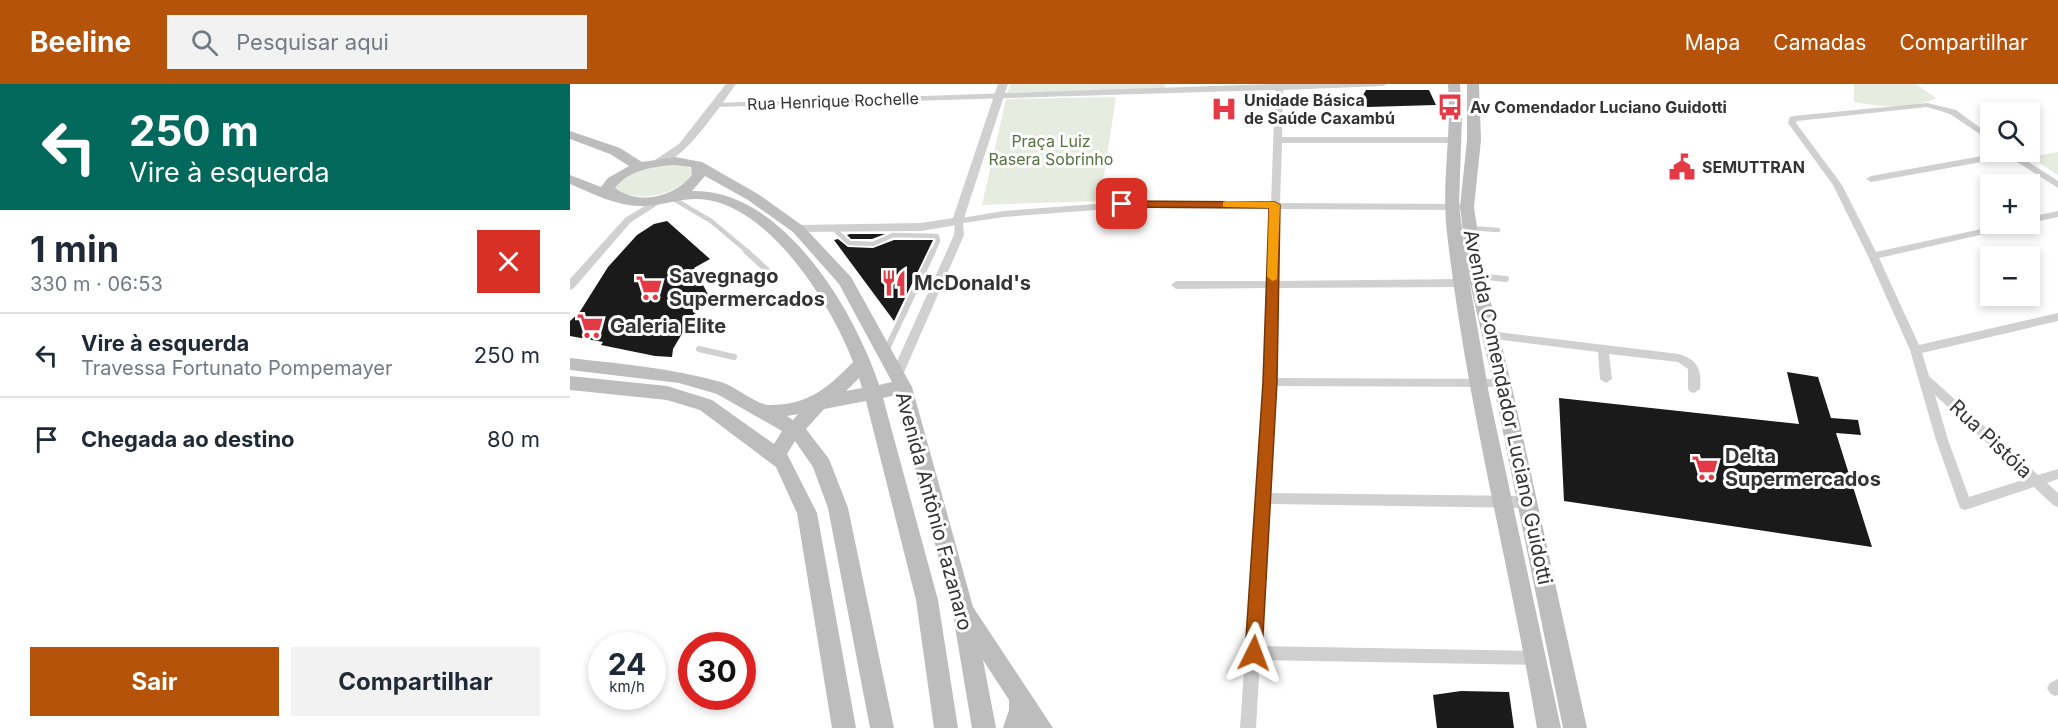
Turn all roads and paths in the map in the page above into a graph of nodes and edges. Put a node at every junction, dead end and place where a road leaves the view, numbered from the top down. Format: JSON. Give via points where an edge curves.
{"nodes":[{"id":1,"x":731,"y":84,"type":"edge"},
{"id":2,"x":1003,"y":84,"type":"edge"},
{"id":3,"x":1383,"y":84,"type":"edge"},
{"id":4,"x":1454,"y":84,"type":"edge"},
{"id":5,"x":1473,"y":84,"type":"edge"},
{"id":6,"x":1279,"y":86,"type":"edge"},
{"id":7,"x":998,"y":97,"type":"junction"},
{"id":8,"x":715,"y":105,"type":"junction"},
{"id":9,"x":1980,"y":132,"type":"edge"},
{"id":10,"x":570,"y":135,"type":"edge"},
{"id":11,"x":1455,"y":140,"type":"junction"},
{"id":12,"x":1276,"y":141,"type":"junction"},
{"id":13,"x":683,"y":146,"type":"junction"},
{"id":14,"x":1980,"y":159,"type":"edge"},
{"id":15,"x":659,"y":162,"type":"junction"},
{"id":16,"x":2024,"y":162,"type":"edge"},
{"id":17,"x":694,"y":163,"type":"junction"},
{"id":18,"x":641,"y":167,"type":"junction"},
{"id":19,"x":570,"y":179,"type":"edge"},
{"id":20,"x":1871,"y":179,"type":"dead end"},
{"id":21,"x":2058,"y":185,"type":"edge"},
{"id":22,"x":614,"y":197,"type":"junction"},
{"id":23,"x":667,"y":198,"type":"junction"},
{"id":24,"x":1275,"y":205,"type":"junction"},
{"id":25,"x":1460,"y":207,"type":"junction"},
{"id":26,"x":2058,"y":214,"type":"edge"},
{"id":27,"x":2040,"y":218,"type":"edge"},
{"id":28,"x":958,"y":221,"type":"junction"},
{"id":29,"x":1470,"y":228,"type":"junction"},
{"id":30,"x":798,"y":229,"type":"junction"},
{"id":31,"x":836,"y":230,"type":"junction"},
{"id":32,"x":1498,"y":230,"type":"dead end"},
{"id":33,"x":1980,"y":232,"type":"edge"},
{"id":34,"x":1873,"y":256,"type":"junction"},
{"id":35,"x":769,"y":272,"type":"dead end"},
{"id":36,"x":1469,"y":279,"type":"junction"},
{"id":37,"x":1506,"y":279,"type":"dead end"},
{"id":38,"x":1176,"y":285,"type":"dead end"},
{"id":39,"x":570,"y":286,"type":"edge"},
{"id":40,"x":1272,"y":286,"type":"junction"},
{"id":41,"x":2058,"y":317,"type":"edge"},
{"id":42,"x":1490,"y":335,"type":"junction"},
{"id":43,"x":699,"y":349,"type":"dead end"},
{"id":44,"x":1603,"y":349,"type":"junction"},
{"id":45,"x":1916,"y":350,"type":"junction"},
{"id":46,"x":884,"y":354,"type":"junction"},
{"id":47,"x":734,"y":357,"type":"dead end"},
{"id":48,"x":864,"y":363,"type":"junction"},
{"id":49,"x":570,"y":364,"type":"edge"},
{"id":50,"x":625,"y":370,"type":"junction"},
{"id":51,"x":570,"y":372,"type":"edge"},
{"id":52,"x":1924,"y":377,"type":"junction"},
{"id":53,"x":1606,"y":380,"type":"dead end"},
{"id":54,"x":900,"y":382,"type":"junction"},
{"id":55,"x":1270,"y":382,"type":"junction"},
{"id":56,"x":570,"y":383,"type":"edge"},
{"id":57,"x":1477,"y":383,"type":"junction"},
{"id":58,"x":1502,"y":383,"type":"junction"},
{"id":59,"x":1694,"y":389,"type":"dead end"},
{"id":60,"x":874,"y":392,"type":"junction"},
{"id":61,"x":819,"y":403,"type":"junction"},
{"id":62,"x":766,"y":413,"type":"junction"},
{"id":63,"x":794,"y":429,"type":"junction"},
{"id":64,"x":777,"y":456,"type":"junction"},
{"id":65,"x":2058,"y":474,"type":"edge"},
{"id":66,"x":2035,"y":480,"type":"junction"},
{"id":67,"x":1262,"y":498,"type":"junction"},
{"id":68,"x":1504,"y":501,"type":"junction"},
{"id":69,"x":2058,"y":501,"type":"edge"},
{"id":70,"x":1528,"y":502,"type":"junction"},
{"id":71,"x":838,"y":508,"type":"junction"},
{"id":72,"x":807,"y":513,"type":"junction"},
{"id":73,"x":963,"y":609,"type":"junction"},
{"id":74,"x":1254,"y":653,"type":"junction"},
{"id":75,"x":1537,"y":658,"type":"junction"},
{"id":76,"x":1022,"y":699,"type":"junction"},
{"id":77,"x":947,"y":727,"type":"edge"},
{"id":78,"x":844,"y":728,"type":"edge"},
{"id":79,"x":882,"y":728,"type":"edge"},
{"id":80,"x":984,"y":728,"type":"edge"},
{"id":81,"x":1015,"y":728,"type":"edge"},
{"id":82,"x":1041,"y":728,"type":"edge"},
{"id":83,"x":1248,"y":728,"type":"edge"},
{"id":84,"x":1549,"y":728,"type":"edge"},
{"id":85,"x":1575,"y":728,"type":"edge"}],
"edges":[{"from":1,"to":8,"type":"street"},
{"from":2,"to":7,"type":"street"},
{"from":3,"to":6,"type":"street","name":"Rua Henrique Rochelle"},
{"from":4,"to":11,"type":"main road","name":"Avenida Comendador Luciano Guidotti"},
{"from":5,"to":25,"type":"main road","name":"Avenida Comendador Luciano Guidotti","via":[[1474,140]]},
{"from":6,"to":7,"type":"street","name":"Rua Henrique Rochelle"},
{"from":6,"to":12,"type":"street"},
{"from":7,"to":8,"type":"street","name":"Rua Henrique Rochelle"},
{"from":7,"to":28,"type":"street"},
{"from":8,"to":13,"type":"street"},
{"from":9,"to":34,"type":"street","via":[[1953,112],[1927,105],[1793,119],[1792,123],[1837,185]]},
{"from":10,"to":18,"type":"main road","via":[[615,151]]},
{"from":11,"to":12,"type":"street"},
{"from":11,"to":25,"type":"main road","name":"Avenida Comendador Luciano Guidotti"},
{"from":12,"to":24,"type":"street"},
{"from":13,"to":15,"type":"street"},
{"from":13,"to":17,"type":"street"},
{"from":14,"to":20,"type":"street"},
{"from":15,"to":17,"type":"main road"},
{"from":15,"to":18,"type":"main road"},
{"from":16,"to":21,"type":"street"},
{"from":17,"to":23,"type":"main road","via":[[699,175],[696,181]]},
{"from":17,"to":30,"type":"main road","name":"Avenida Antônio Fazanaro"},
{"from":18,"to":22,"type":"main road","via":[[610,183],[607,189]]},
{"from":19,"to":22,"type":"main road","name":"Avenida Antônio Fazanaro"},
{"from":22,"to":23,"type":"main road","name":"Avenida Antônio Fazanaro","via":[[641,201]]},
{"from":23,"to":35,"type":"lane","via":[[700,213]]},
{"from":23,"to":39,"type":"street","via":[[628,220]]},
{"from":23,"to":48,"type":"main road","name":"Avenida Antônio Fazanaro","via":[[691,193],[715,196],[737,205],[782,237],[813,269]]},
{"from":24,"to":25,"type":"street"},
{"from":24,"to":28,"type":"street","via":[[1122,204]]},
{"from":24,"to":40,"type":"street"},
{"from":25,"to":29,"type":"main road","name":"Avenida Comendador Luciano Guidotti"},
{"from":25,"to":36,"type":"main road","name":"Avenida Comendador Luciano Guidotti"},
{"from":26,"to":27,"type":"street"},
{"from":28,"to":31,"type":"street","via":[[921,227]]},
{"from":28,"to":54,"type":"street","via":[[959,235]]},
{"from":29,"to":32,"type":"lane"},
{"from":29,"to":36,"type":"main road","name":"Avenida Comendador Luciano Guidotti"},
{"from":30,"to":31,"type":"street"},
{"from":30,"to":46,"type":"main road","name":"Avenida Antônio Fazanaro","via":[[845,281]]},
{"from":31,"to":46,"type":"lane","via":[[849,243],[873,244],[893,236],[938,236]]},
{"from":33,"to":34,"type":"street"},
{"from":34,"to":45,"type":"street"},
{"from":36,"to":37,"type":"lane"},
{"from":36,"to":40,"type":"street"},
{"from":36,"to":42,"type":"main road","name":"Avenida Comendador Luciano Guidotti"},
{"from":36,"to":57,"type":"main road","name":"Avenida Comendador Luciano Guidotti"},
{"from":38,"to":40,"type":"street"},
{"from":40,"to":55,"type":"street"},
{"from":41,"to":45,"type":"street"},
{"from":42,"to":44,"type":"street"},
{"from":42,"to":58,"type":"main road","name":"Avenida Comendador Luciano Guidotti"},
{"from":43,"to":47,"type":"lane"},
{"from":44,"to":53,"type":"street"},
{"from":44,"to":59,"type":"street","via":[[1689,361]]},
{"from":45,"to":52,"type":"street"},
{"from":46,"to":54,"type":"main road","name":"Avenida Antônio Fazanaro"},
{"from":48,"to":60,"type":"main road","name":"Avenida Antônio Fazanaro"},
{"from":48,"to":61,"type":"main road"},
{"from":49,"to":50,"type":"main road"},
{"from":50,"to":51,"type":"main road","via":[[608,375]]},
{"from":50,"to":62,"type":"main road","via":[[679,377],[723,389]]},
{"from":52,"to":66,"type":"street","name":"Rua Pistóia"},
{"from":52,"to":66,"type":"street","via":[[1965,504]]},
{"from":54,"to":60,"type":"main road"},
{"from":54,"to":73,"type":"main road","name":"Avenida Antônio Fazanaro"},
{"from":55,"to":57,"type":"street"},
{"from":55,"to":67,"type":"street"},
{"from":56,"to":64,"type":"main road","via":[[668,393],[706,405]]},
{"from":57,"to":58,"type":"street"},
{"from":57,"to":68,"type":"main road","name":"Avenida Comendador Luciano Guidotti"},
{"from":58,"to":70,"type":"main road","name":"Avenida Comendador Luciano Guidotti"},
{"from":60,"to":61,"type":"main road"},
{"from":60,"to":77,"type":"main road","name":"Avenida Antônio Fazanaro","via":[[930,616]]},
{"from":61,"to":62,"type":"main road"},
{"from":61,"to":63,"type":"main road"},
{"from":62,"to":63,"type":"main road"},
{"from":63,"to":64,"type":"main road"},
{"from":63,"to":71,"type":"main road","via":[[822,464]]},
{"from":64,"to":72,"type":"main road"},
{"from":65,"to":66,"type":"street"},
{"from":66,"to":69,"type":"street","name":"Rua Pistóia"},
{"from":67,"to":68,"type":"street"},
{"from":67,"to":74,"type":"street"},
{"from":68,"to":70,"type":"street"},
{"from":68,"to":75,"type":"main road","name":"Avenida Comendador Luciano Guidotti"},
{"from":70,"to":85,"type":"main road","name":"Avenida Comendador Luciano Guidotti"},
{"from":71,"to":72,"type":"main road"},
{"from":71,"to":79,"type":"main road"},
{"from":72,"to":78,"type":"main road"},
{"from":73,"to":76,"type":"main road"},
{"from":73,"to":80,"type":"main road","name":"Avenida Antônio Fazanaro"},
{"from":74,"to":75,"type":"street"},
{"from":74,"to":83,"type":"street"},
{"from":75,"to":84,"type":"main road","name":"Avenida Comendador Luciano Guidotti"},
{"from":76,"to":81,"type":"main road"},
{"from":76,"to":82,"type":"main road"}]}
